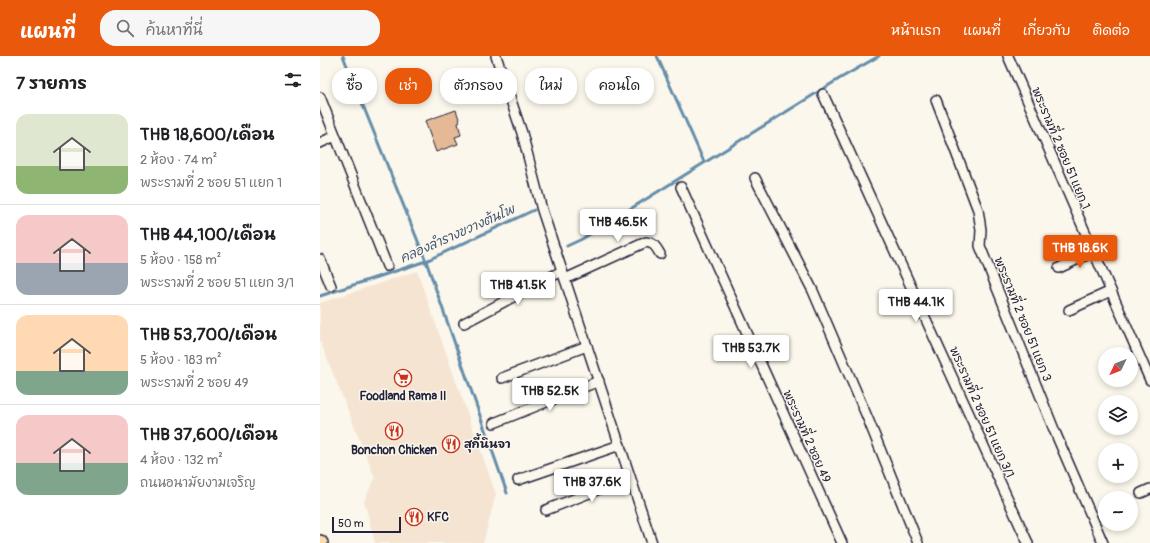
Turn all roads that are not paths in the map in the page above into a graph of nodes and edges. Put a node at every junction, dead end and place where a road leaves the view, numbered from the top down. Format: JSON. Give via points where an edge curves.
{"nodes":[{"id":1,"x":496,"y":56,"type":"edge"},
{"id":2,"x":1008,"y":56,"type":"edge"},
{"id":3,"x":823,"y":94,"type":"dead end"},
{"id":4,"x":320,"y":97,"type":"edge"},
{"id":5,"x":936,"y":100,"type":"dead end"},
{"id":6,"x":335,"y":136,"type":"junction"},
{"id":7,"x":320,"y":143,"type":"edge"},
{"id":8,"x":755,"y":178,"type":"dead end"},
{"id":9,"x":681,"y":186,"type":"dead end"},
{"id":10,"x":1093,"y":252,"type":"junction"},
{"id":11,"x":660,"y":254,"type":"dead end"},
{"id":12,"x":320,"y":259,"type":"edge"},
{"id":13,"x":388,"y":266,"type":"dead end"},
{"id":14,"x":1059,"y":268,"type":"dead end"},
{"id":15,"x":564,"y":275,"type":"junction"},
{"id":16,"x":331,"y":286,"type":"dead end"},
{"id":17,"x":1111,"y":291,"type":"junction"},
{"id":18,"x":1069,"y":310,"type":"dead end"},
{"id":19,"x":464,"y":323,"type":"dead end"},
{"id":20,"x":587,"y":346,"type":"junction"},
{"id":21,"x":502,"y":378,"type":"dead end"},
{"id":22,"x":1150,"y":380,"type":"edge"},
{"id":23,"x":599,"y":381,"type":"junction"},
{"id":24,"x":494,"y":423,"type":"dead end"},
{"id":25,"x":620,"y":445,"type":"junction"},
{"id":26,"x":630,"y":477,"type":"junction"},
{"id":27,"x":518,"y":480,"type":"dead end"},
{"id":28,"x":1150,"y":489,"type":"edge"},
{"id":29,"x":1141,"y":493,"type":"dead end"},
{"id":30,"x":546,"y":510,"type":"dead end"},
{"id":31,"x":652,"y":543,"type":"edge"},
{"id":32,"x":842,"y":543,"type":"edge"},
{"id":33,"x":918,"y":543,"type":"edge"},
{"id":34,"x":1028,"y":543,"type":"edge"},
{"id":35,"x":1103,"y":543,"type":"edge"}],
"edges":[{"from":1,"to":15,"type":"street"},
{"from":2,"to":10,"type":"street","name":"พระรามที่ 2 ซอย 51 แยก 1"},
{"from":3,"to":34,"type":"street","name":"พระรามที่ 2 ซอย 51 แยก 3/1"},
{"from":4,"to":6,"type":"street"},
{"from":5,"to":35,"type":"street","name":"พระรามที่ 2 ซอย 51 แยก 3","via":[[978,210],[980,246]]},
{"from":6,"to":7,"type":"street"},
{"from":6,"to":13,"type":"street"},
{"from":8,"to":33,"type":"street","via":[[813,291]]},
{"from":9,"to":32,"type":"street","name":"พระรามที่ 2 ซอย 49"},
{"from":10,"to":14,"type":"street"},
{"from":10,"to":17,"type":"street","name":"พระรามที่ 2 ซอย 51 แยก 1"},
{"from":11,"to":15,"type":"street","via":[[652,242],[646,242]]},
{"from":12,"to":16,"type":"street"},
{"from":15,"to":19,"type":"street"},
{"from":15,"to":20,"type":"street"},
{"from":17,"to":18,"type":"street"},
{"from":17,"to":22,"type":"street","name":"พระรามที่ 2 ซอย 51 แยก 1"},
{"from":20,"to":21,"type":"street"},
{"from":20,"to":23,"type":"street"},
{"from":23,"to":24,"type":"street"},
{"from":23,"to":25,"type":"street"},
{"from":25,"to":26,"type":"street"},
{"from":25,"to":27,"type":"street"},
{"from":26,"to":30,"type":"street"},
{"from":26,"to":31,"type":"street"},
{"from":28,"to":29,"type":"street"}]}
